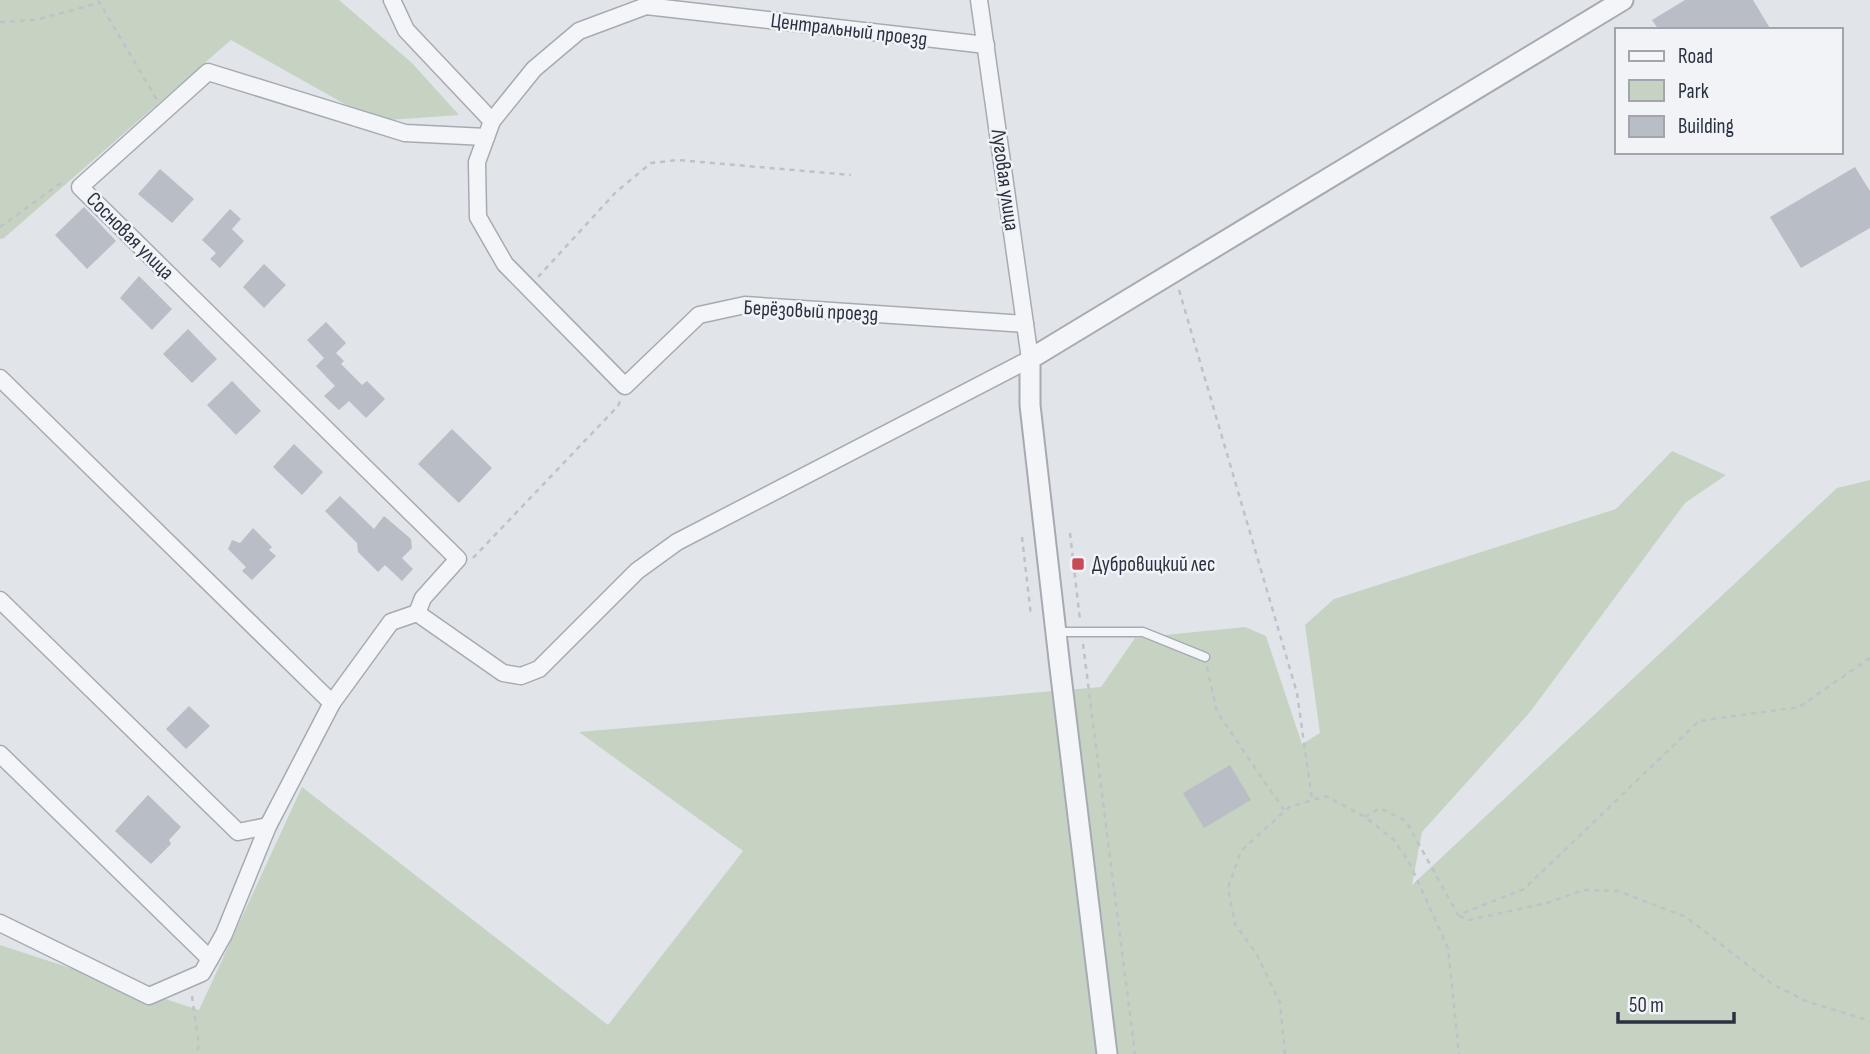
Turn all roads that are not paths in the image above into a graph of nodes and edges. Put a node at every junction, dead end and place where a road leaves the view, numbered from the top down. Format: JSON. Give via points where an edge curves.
{"nodes":[{"id":1,"x":392,"y":0,"type":"edge"},
{"id":2,"x":979,"y":0,"type":"edge"},
{"id":3,"x":1623,"y":0,"type":"edge"},
{"id":4,"x":985,"y":45,"type":"junction"},
{"id":5,"x":492,"y":121,"type":"junction"},
{"id":6,"x":486,"y":137,"type":"junction"},
{"id":7,"x":1025,"y":324,"type":"junction"},
{"id":8,"x":1030,"y":359,"type":"junction"},
{"id":9,"x":0,"y":378,"type":"edge"},
{"id":10,"x":625,"y":386,"type":"joint"},
{"id":11,"x":0,"y":600,"type":"edge"},
{"id":12,"x":417,"y":612,"type":"junction"},
{"id":13,"x":1056,"y":632,"type":"junction"},
{"id":14,"x":1205,"y":657,"type":"road end"},
{"id":15,"x":332,"y":703,"type":"junction"},
{"id":16,"x":0,"y":754,"type":"edge"},
{"id":17,"x":268,"y":826,"type":"junction"},
{"id":18,"x":0,"y":923,"type":"edge"},
{"id":19,"x":210,"y":959,"type":"junction"},
{"id":20,"x":1107,"y":1054,"type":"edge"}],
"edges":[{"from":1,"to":5,"type":"street","via":[[406,30]]},
{"from":2,"to":4,"type":"street","name":"Луговая улица"},
{"from":3,"to":8,"type":"street"},
{"from":4,"to":5,"type":"street","name":"Центральный проезд","via":[[646,6],[579,32],[534,69]]},
{"from":4,"to":7,"type":"street","name":"Луговая улица"},
{"from":5,"to":6,"type":"street","name":"Центральный проезд"},
{"from":6,"to":10,"type":"street","name":"Центральный проезд","via":[[477,162],[478,217],[505,264]]},
{"from":6,"to":12,"type":"street","name":"Сосновая улица","via":[[405,133],[208,72],[80,187],[458,559],[422,598]]},
{"from":7,"to":8,"type":"street","name":"Луговая улица"},
{"from":7,"to":10,"type":"street","name":"Берёзовый проезд","via":[[745,305],[699,315]]},
{"from":8,"to":12,"type":"street","via":[[677,542],[637,571],[539,669],[521,676],[503,673]]},
{"from":8,"to":13,"type":"street","via":[[1030,405]]},
{"from":9,"to":15,"type":"street"},
{"from":11,"to":17,"type":"street","via":[[237,832]]},
{"from":12,"to":15,"type":"street","via":[[391,622]]},
{"from":13,"to":14,"type":"lane","via":[[1143,632]]},
{"from":13,"to":20,"type":"street"},
{"from":15,"to":17,"type":"street"},
{"from":16,"to":19,"type":"street"},
{"from":17,"to":19,"type":"street"},
{"from":18,"to":19,"type":"street","via":[[149,996],[202,973]]}]}
